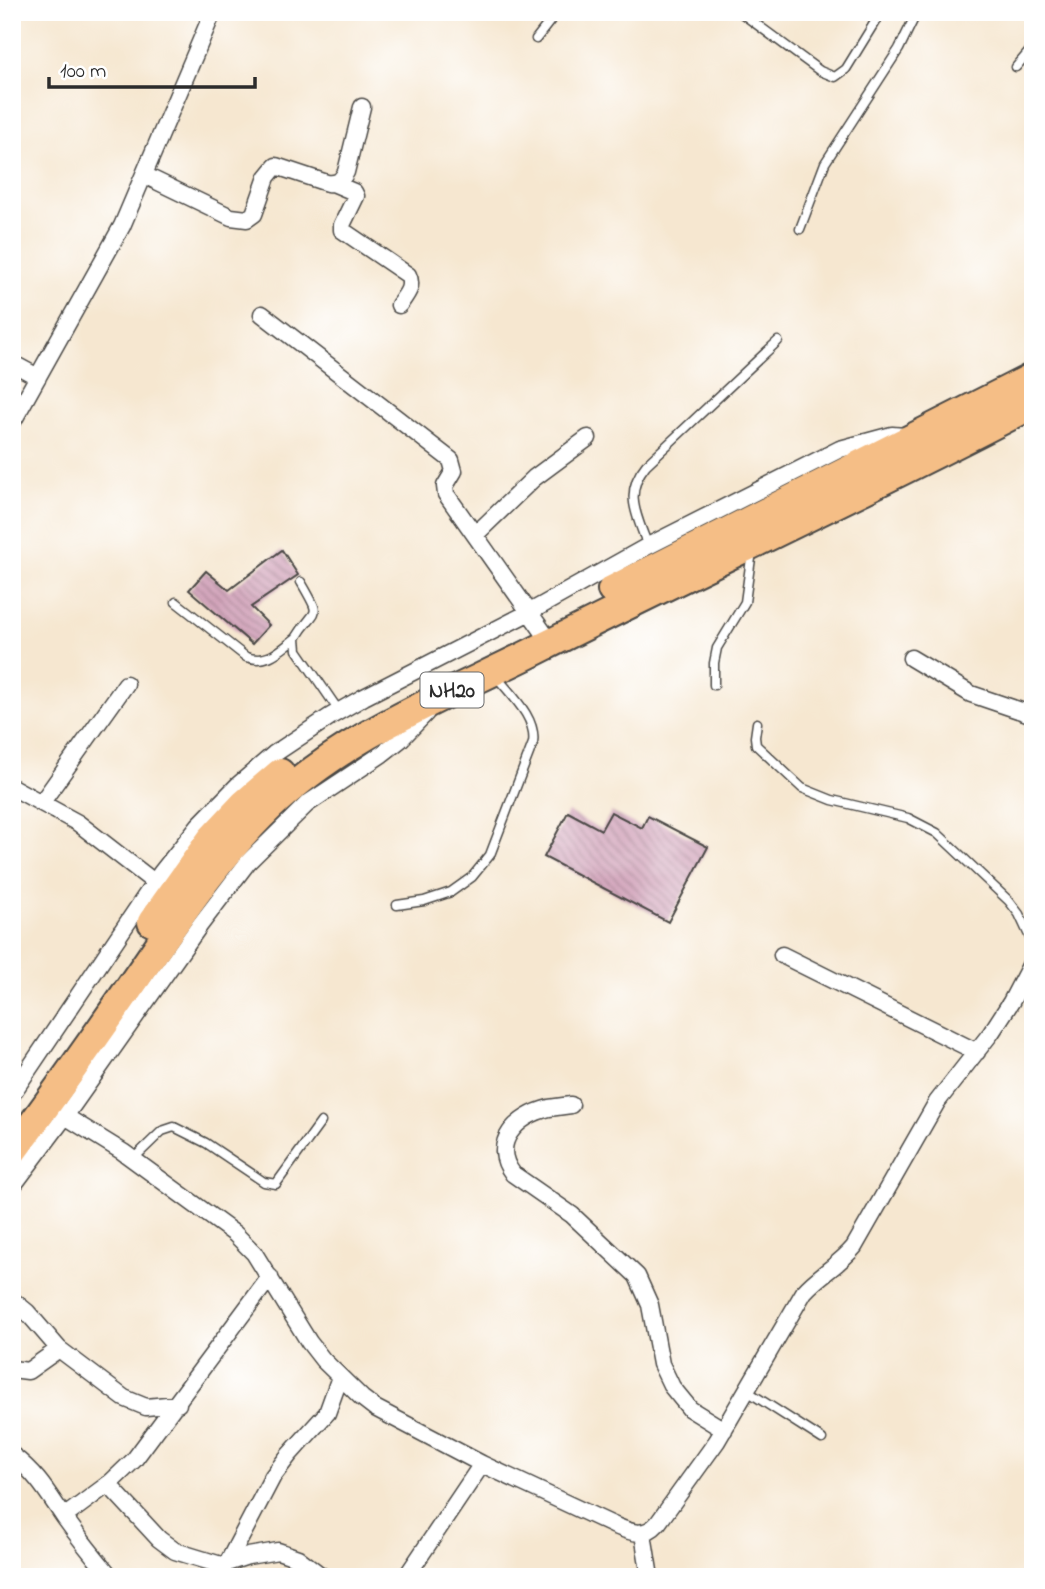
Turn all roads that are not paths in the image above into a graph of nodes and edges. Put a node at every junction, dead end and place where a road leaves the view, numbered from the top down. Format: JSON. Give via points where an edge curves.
{"nodes":[{"id":1,"x":213,"y":12,"type":"edge"},
{"id":2,"x":557,"y":12,"type":"edge"},
{"id":3,"x":740,"y":12,"type":"edge"},
{"id":4,"x":881,"y":12,"type":"edge"},
{"id":5,"x":917,"y":12,"type":"edge"},
{"id":6,"x":536,"y":39,"type":"dead end"},
{"id":7,"x":1033,"y":47,"type":"edge"},
{"id":8,"x":1016,"y":67,"type":"dead end"},
{"id":9,"x":362,"y":107,"type":"dead end"},
{"id":10,"x":144,"y":175,"type":"junction"},
{"id":11,"x":335,"y":184,"type":"junction"},
{"id":12,"x":800,"y":229,"type":"dead end"},
{"id":13,"x":399,"y":305,"type":"dead end"},
{"id":14,"x":262,"y":314,"type":"dead end"},
{"id":15,"x":778,"y":341,"type":"dead end"},
{"id":16,"x":12,"y":363,"type":"edge"},
{"id":17,"x":38,"y":377,"type":"junction"},
{"id":18,"x":1033,"y":377,"type":"edge"},
{"id":19,"x":1033,"y":404,"type":"edge"},
{"id":20,"x":12,"y":423,"type":"edge"},
{"id":21,"x":918,"y":437,"type":"junction"},
{"id":22,"x":588,"y":438,"type":"dead end"},
{"id":23,"x":476,"y":534,"type":"junction"},
{"id":24,"x":753,"y":544,"type":"junction"},
{"id":25,"x":648,"y":547,"type":"junction"},
{"id":26,"x":301,"y":582,"type":"dead end"},
{"id":27,"x":176,"y":602,"type":"dead end"},
{"id":28,"x":540,"y":628,"type":"junction"},
{"id":29,"x":296,"y":638,"type":"junction"},
{"id":30,"x":911,"y":658,"type":"dead end"},
{"id":31,"x":493,"y":671,"type":"junction"},
{"id":32,"x":126,"y":684,"type":"dead end"},
{"id":33,"x":714,"y":685,"type":"dead end"},
{"id":34,"x":339,"y":711,"type":"junction"},
{"id":35,"x":1033,"y":715,"type":"edge"},
{"id":36,"x":757,"y":723,"type":"dead end"},
{"id":37,"x":12,"y":787,"type":"edge"},
{"id":38,"x":42,"y":802,"type":"junction"},
{"id":39,"x":154,"y":882,"type":"junction"},
{"id":40,"x":397,"y":905,"type":"dead end"},
{"id":41,"x":1033,"y":944,"type":"edge"},
{"id":42,"x":782,"y":955,"type":"dead end"},
{"id":43,"x":1033,"y":960,"type":"edge"},
{"id":44,"x":976,"y":1052,"type":"junction"},
{"id":45,"x":12,"y":1094,"type":"edge"},
{"id":46,"x":571,"y":1105,"type":"dead end"},
{"id":47,"x":56,"y":1110,"type":"junction"},
{"id":48,"x":12,"y":1122,"type":"edge"},
{"id":49,"x":321,"y":1122,"type":"dead end"},
{"id":50,"x":12,"y":1152,"type":"edge"},
{"id":51,"x":133,"y":1159,"type":"junction"},
{"id":52,"x":12,"y":1187,"type":"edge"},
{"id":53,"x":270,"y":1277,"type":"junction"},
{"id":54,"x":16,"y":1303,"type":"dead end"},
{"id":55,"x":59,"y":1349,"type":"junction"},
{"id":56,"x":12,"y":1369,"type":"edge"},
{"id":57,"x":340,"y":1377,"type":"junction"},
{"id":58,"x":747,"y":1391,"type":"junction"},
{"id":59,"x":178,"y":1404,"type":"junction"},
{"id":60,"x":724,"y":1430,"type":"junction"},
{"id":61,"x":822,"y":1439,"type":"dead end"},
{"id":62,"x":12,"y":1455,"type":"edge"},
{"id":63,"x":482,"y":1464,"type":"junction"},
{"id":64,"x":108,"y":1484,"type":"junction"},
{"id":65,"x":64,"y":1517,"type":"junction"},
{"id":66,"x":643,"y":1534,"type":"junction"},
{"id":67,"x":227,"y":1564,"type":"junction"},
{"id":68,"x":111,"y":1577,"type":"edge"},
{"id":69,"x":323,"y":1577,"type":"edge"},
{"id":70,"x":406,"y":1577,"type":"edge"},
{"id":71,"x":650,"y":1577,"type":"edge"}],
"edges":[{"from":1,"to":10,"type":"street"},
{"from":2,"to":6,"type":"lane"},
{"from":3,"to":4,"type":"lane","via":[[820,71],[835,77],[846,69]]},
{"from":5,"to":12,"type":"lane","via":[[893,59],[825,163]]},
{"from":7,"to":8,"type":"lane"},
{"from":9,"to":11,"type":"street","via":[[346,172]]},
{"from":10,"to":11,"type":"street","via":[[239,219],[254,214],[267,177],[276,166]]},
{"from":10,"to":17,"type":"street","via":[[109,250]]},
{"from":11,"to":13,"type":"street","via":[[356,196],[342,230],[408,275],[410,288]]},
{"from":14,"to":23,"type":"street","via":[[451,460],[454,471],[445,485],[446,494]]},
{"from":15,"to":25,"type":"lane","via":[[637,475],[632,498]]},
{"from":16,"to":17,"type":"street"},
{"from":17,"to":20,"type":"street"},
{"from":18,"to":21,"type":"highway","number":"NH20"},
{"from":19,"to":24,"type":"highway","number":"NH20"},
{"from":21,"to":25,"type":"street","via":[[892,435],[840,449]]},
{"from":21,"to":28,"type":"highway","number":"NH20"},
{"from":22,"to":23,"type":"street","via":[[534,478]]},
{"from":23,"to":28,"type":"street"},
{"from":24,"to":28,"type":"highway","number":"NH20","via":[[645,594]]},
{"from":24,"to":33,"type":"lane","via":[[744,602],[718,648]]},
{"from":25,"to":28,"type":"street"},
{"from":26,"to":29,"type":"lane","via":[[315,610]]},
{"from":27,"to":29,"type":"lane","via":[[246,657],[257,660],[274,655]]},
{"from":28,"to":31,"type":"highway","number":"NH20"},
{"from":28,"to":34,"type":"street"},
{"from":28,"to":48,"type":"highway","number":"NH20","via":[[444,673],[336,732],[244,804],[188,869]]},
{"from":29,"to":34,"type":"lane","via":[[297,650]]},
{"from":30,"to":35,"type":"street","via":[[971,694]]},
{"from":31,"to":40,"type":"lane","via":[[534,733],[490,855],[452,892]]},
{"from":31,"to":47,"type":"highway","number":"NH20","via":[[386,725],[306,775],[269,808],[209,875]]},
{"from":32,"to":38,"type":"street"},
{"from":34,"to":39,"type":"street","via":[[274,754],[238,785]]},
{"from":36,"to":41,"type":"lane","via":[[756,745],[803,788],[832,800],[908,818],[937,832],[1009,901]]},
{"from":37,"to":38,"type":"street"},
{"from":38,"to":39,"type":"street","via":[[78,823]]},
{"from":39,"to":45,"type":"street"},
{"from":42,"to":44,"type":"street"},
{"from":43,"to":44,"type":"street"},
{"from":44,"to":58,"type":"street","via":[[937,1102],[855,1247],[814,1281],[795,1305]]},
{"from":46,"to":60,"type":"street","via":[[547,1108],[513,1128],[503,1147],[507,1166],[572,1214],[637,1276],[650,1305],[661,1364],[672,1387],[690,1409]]},
{"from":47,"to":50,"type":"highway","number":"NH20"},
{"from":47,"to":51,"type":"street"},
{"from":47,"to":52,"type":"street"},
{"from":49,"to":51,"type":"lane","via":[[276,1184],[264,1182],[174,1127],[162,1130]]},
{"from":51,"to":53,"type":"street","via":[[235,1234]]},
{"from":53,"to":57,"type":"street","via":[[309,1342]]},
{"from":53,"to":59,"type":"street"},
{"from":54,"to":55,"type":"street"},
{"from":55,"to":56,"type":"street","via":[[28,1371]]},
{"from":55,"to":59,"type":"street","via":[[136,1404]]},
{"from":57,"to":63,"type":"street","via":[[375,1408]]},
{"from":57,"to":67,"type":"street","via":[[327,1413],[273,1476]]},
{"from":58,"to":60,"type":"street"},
{"from":58,"to":61,"type":"lane"},
{"from":59,"to":64,"type":"street","via":[[134,1461]]},
{"from":60,"to":66,"type":"street","via":[[658,1523]]},
{"from":62,"to":65,"type":"street","via":[[45,1486]]},
{"from":63,"to":66,"type":"street","via":[[613,1525]]},
{"from":63,"to":70,"type":"street"},
{"from":64,"to":65,"type":"street"},
{"from":64,"to":67,"type":"street","via":[[166,1546],[201,1560]]},
{"from":65,"to":68,"type":"street"},
{"from":66,"to":71,"type":"street"},
{"from":67,"to":69,"type":"street","via":[[278,1551],[298,1558]]}]}
